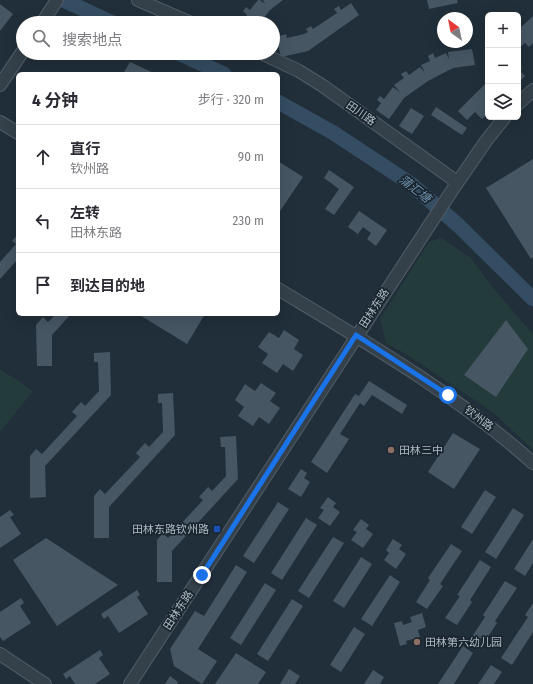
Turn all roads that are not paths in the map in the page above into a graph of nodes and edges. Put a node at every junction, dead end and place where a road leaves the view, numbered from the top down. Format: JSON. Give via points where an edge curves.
{"nodes":[{"id":1,"x":57,"y":0,"type":"edge"},
{"id":2,"x":138,"y":0,"type":"edge"},
{"id":3,"x":46,"y":16,"type":"edge"},
{"id":4,"x":175,"y":16,"type":"edge"},
{"id":5,"x":17,"y":60,"type":"edge"},
{"id":6,"x":276,"y":60,"type":"edge"},
{"id":7,"x":0,"y":86,"type":"edge"},
{"id":8,"x":533,"y":90,"type":"edge"},
{"id":9,"x":521,"y":101,"type":"edge"},
{"id":10,"x":503,"y":120,"type":"edge"},
{"id":11,"x":0,"y":122,"type":"edge"},
{"id":12,"x":16,"y":132,"type":"edge"},
{"id":13,"x":455,"y":185,"type":"junction"},
{"id":14,"x":280,"y":290,"type":"edge"},
{"id":15,"x":356,"y":335,"type":"junction"},
{"id":16,"x":533,"y":463,"type":"edge"},
{"id":17,"x":0,"y":654,"type":"edge"},
{"id":18,"x":45,"y":684,"type":"edge"},
{"id":19,"x":130,"y":684,"type":"edge"}],
"edges":[{"from":1,"to":3,"type":"street"},
{"from":2,"to":4,"type":"street"},
{"from":5,"to":7,"type":"street"},
{"from":6,"to":13,"type":"street","name":"田川路","via":[[323,86]]},
{"from":8,"to":9,"type":"street"},
{"from":10,"to":13,"type":"street","name":"田林东路"},
{"from":11,"to":12,"type":"street"},
{"from":13,"to":15,"type":"street","name":"田林东路"},
{"from":14,"to":15,"type":"street","name":"钦州路"},
{"from":15,"to":16,"type":"street","name":"钦州路","via":[[480,418]]},
{"from":15,"to":19,"type":"street","name":"田林东路"},
{"from":17,"to":18,"type":"street"}]}
